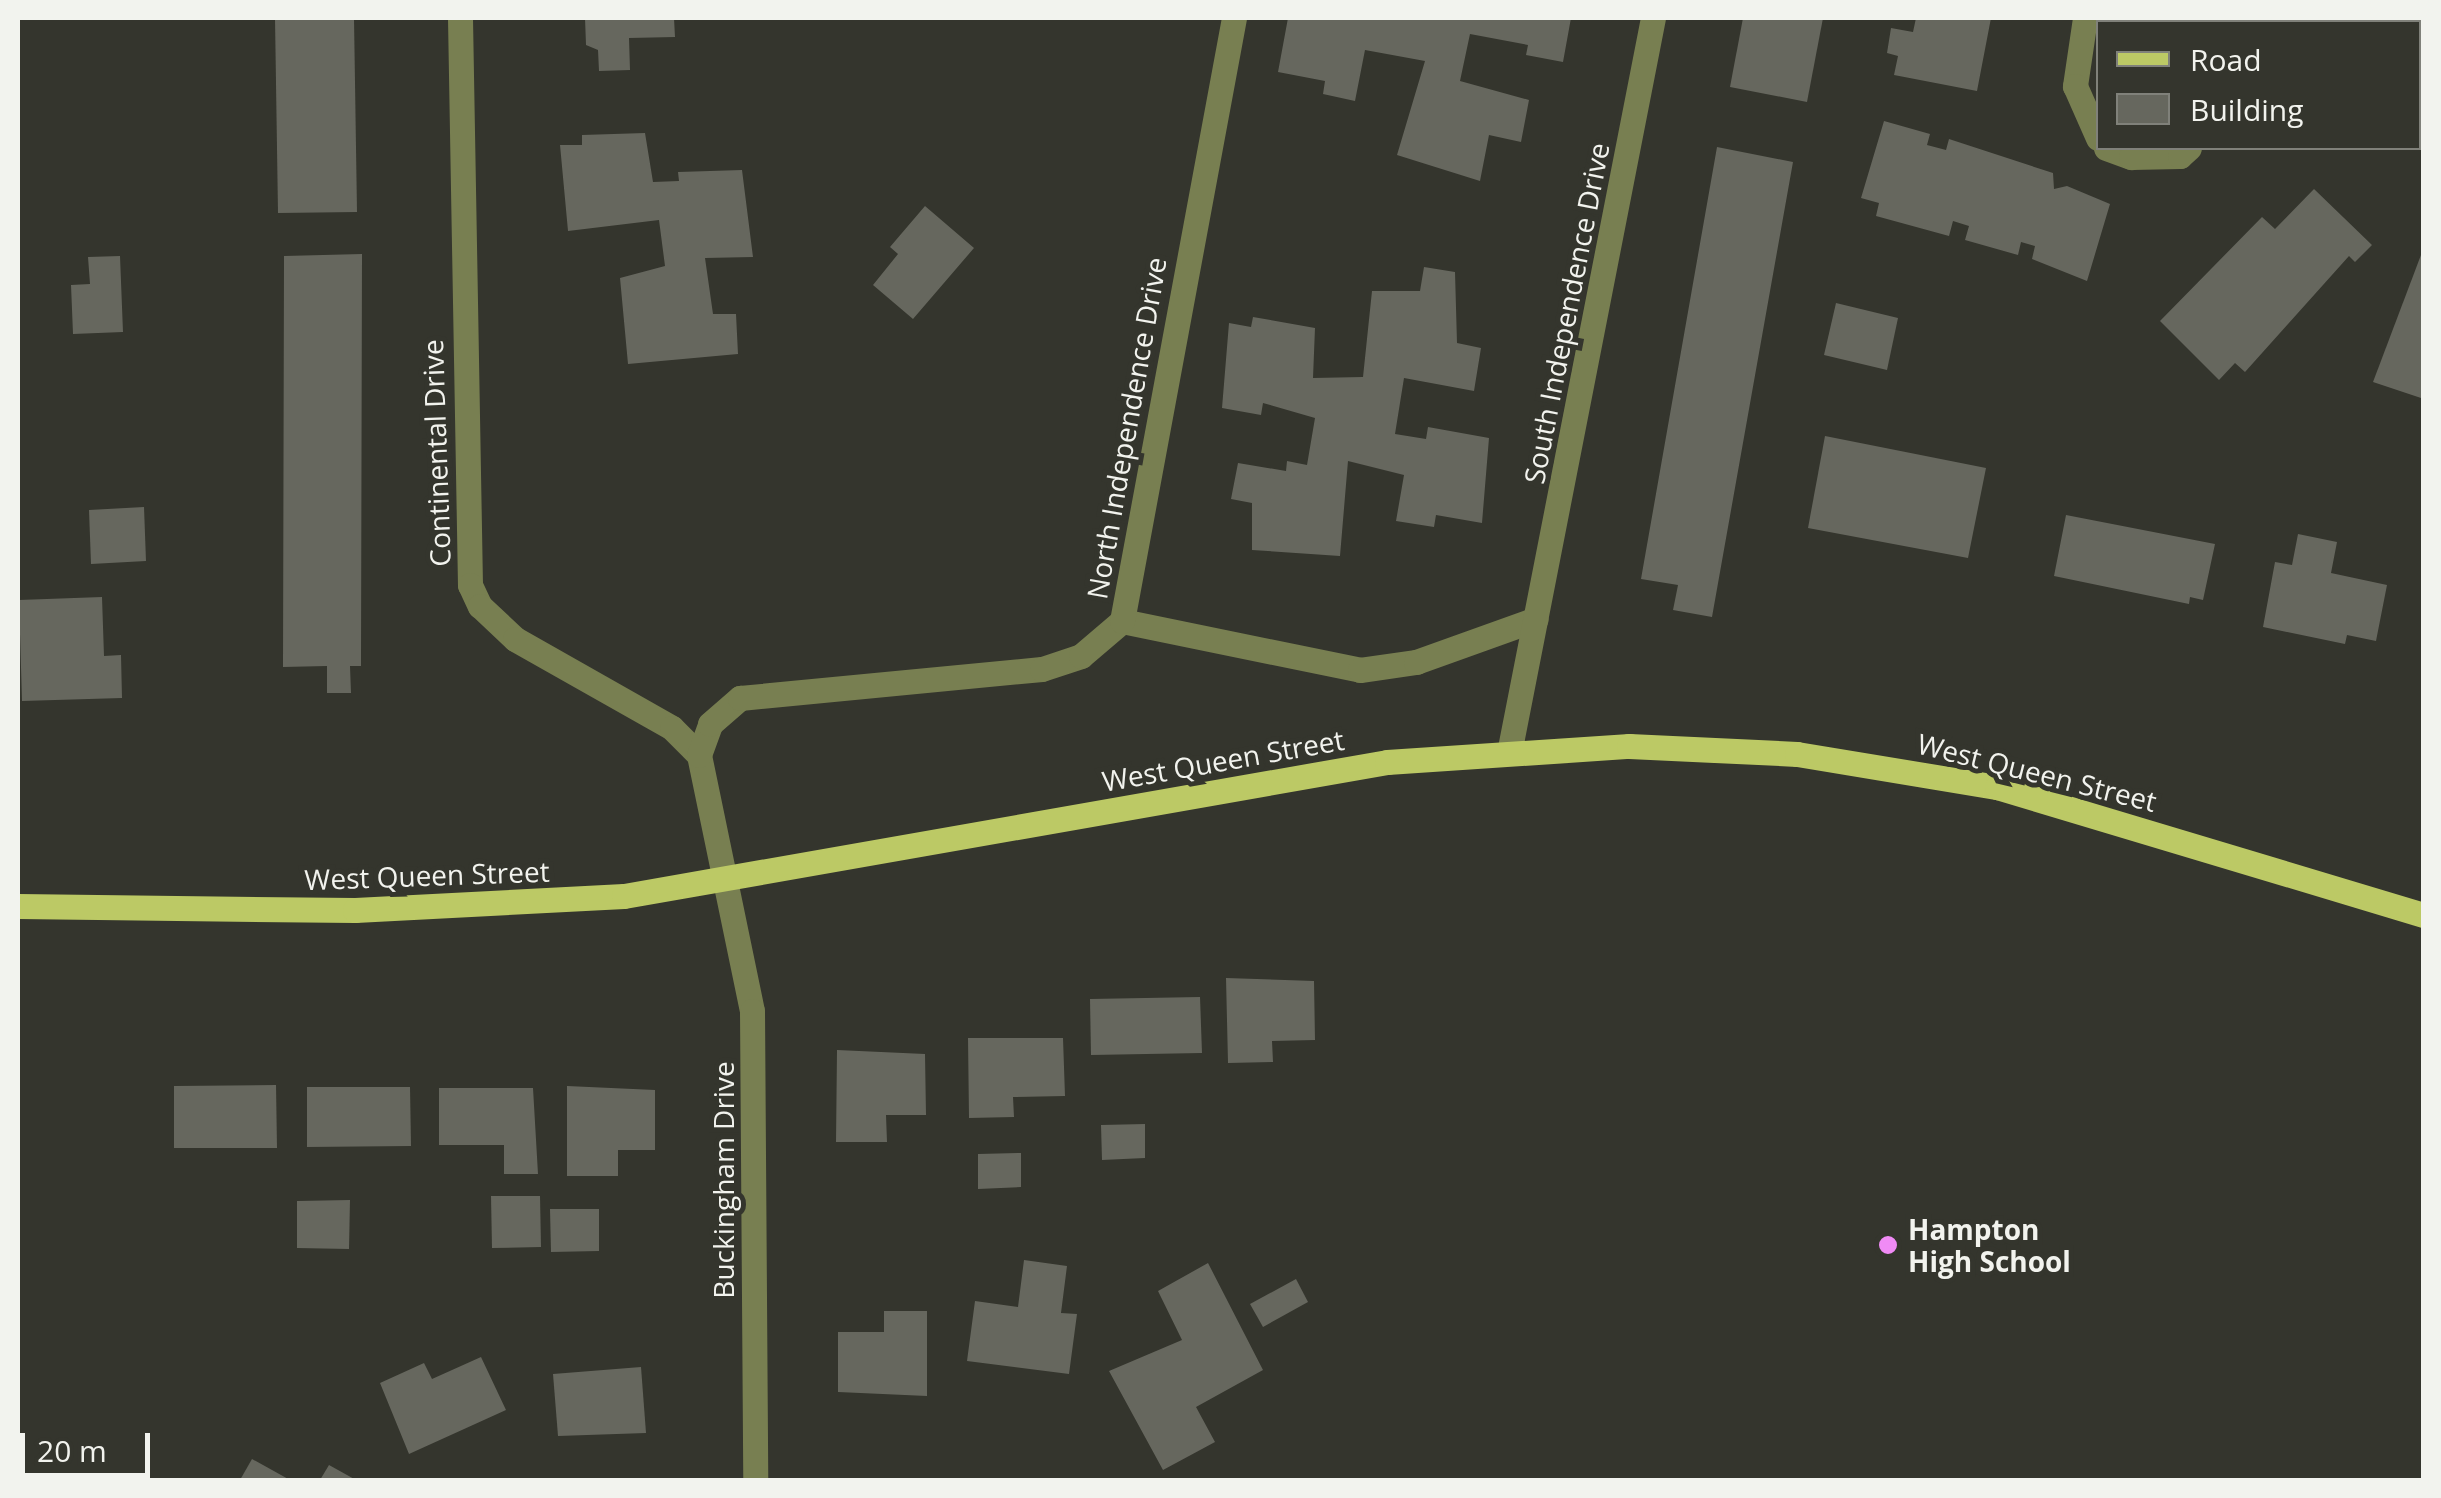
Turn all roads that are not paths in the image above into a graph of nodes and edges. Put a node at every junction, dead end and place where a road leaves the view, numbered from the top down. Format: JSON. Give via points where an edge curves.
{"nodes":[{"id":1,"x":460,"y":18,"type":"edge"},
{"id":2,"x":1234,"y":18,"type":"edge"},
{"id":3,"x":1653,"y":18,"type":"edge"},
{"id":4,"x":2084,"y":18,"type":"edge"},
{"id":5,"x":2096,"y":133,"type":"edge"},
{"id":6,"x":2112,"y":150,"type":"edge"},
{"id":7,"x":2187,"y":150,"type":"edge"},
{"id":8,"x":1536,"y":619,"type":"junction"},
{"id":9,"x":1122,"y":621,"type":"junction"},
{"id":10,"x":1510,"y":748,"type":"junction"},
{"id":11,"x":699,"y":755,"type":"junction"},
{"id":12,"x":727,"y":882,"type":"junction"},
{"id":13,"x":18,"y":906,"type":"edge"},
{"id":14,"x":2424,"y":915,"type":"edge"},
{"id":15,"x":755,"y":1480,"type":"edge"}],
"edges":[{"from":1,"to":11,"type":"street","name":"Continental Drive","via":[[470,585],[480,606],[515,639],[672,728]]},
{"from":2,"to":9,"type":"street","name":"North Independence Drive"},
{"from":3,"to":8,"type":"street","name":"South Independence Drive"},
{"from":4,"to":5,"type":"street","via":[[2075,86]]},
{"from":6,"to":7,"type":"street","via":[[2131,157],[2180,156]]},
{"from":8,"to":9,"type":"street","via":[[1416,662],[1360,670]]},
{"from":8,"to":10,"type":"street","name":"South Independence Drive"},
{"from":9,"to":11,"type":"street","name":"North Independence Drive","via":[[1081,656],[1042,668],[740,698],[710,724]]},
{"from":10,"to":12,"type":"main road","name":"West Queen Street","via":[[1300,776]]},
{"from":10,"to":14,"type":"main road","name":"West Queen Street","via":[[1714,748],[1907,769],[1996,787]]},
{"from":11,"to":12,"type":"street"},
{"from":12,"to":13,"type":"main road","name":"West Queen Street","via":[[468,908]]},
{"from":12,"to":15,"type":"street","name":"Buckingham Drive","via":[[752,1011]]}]}
